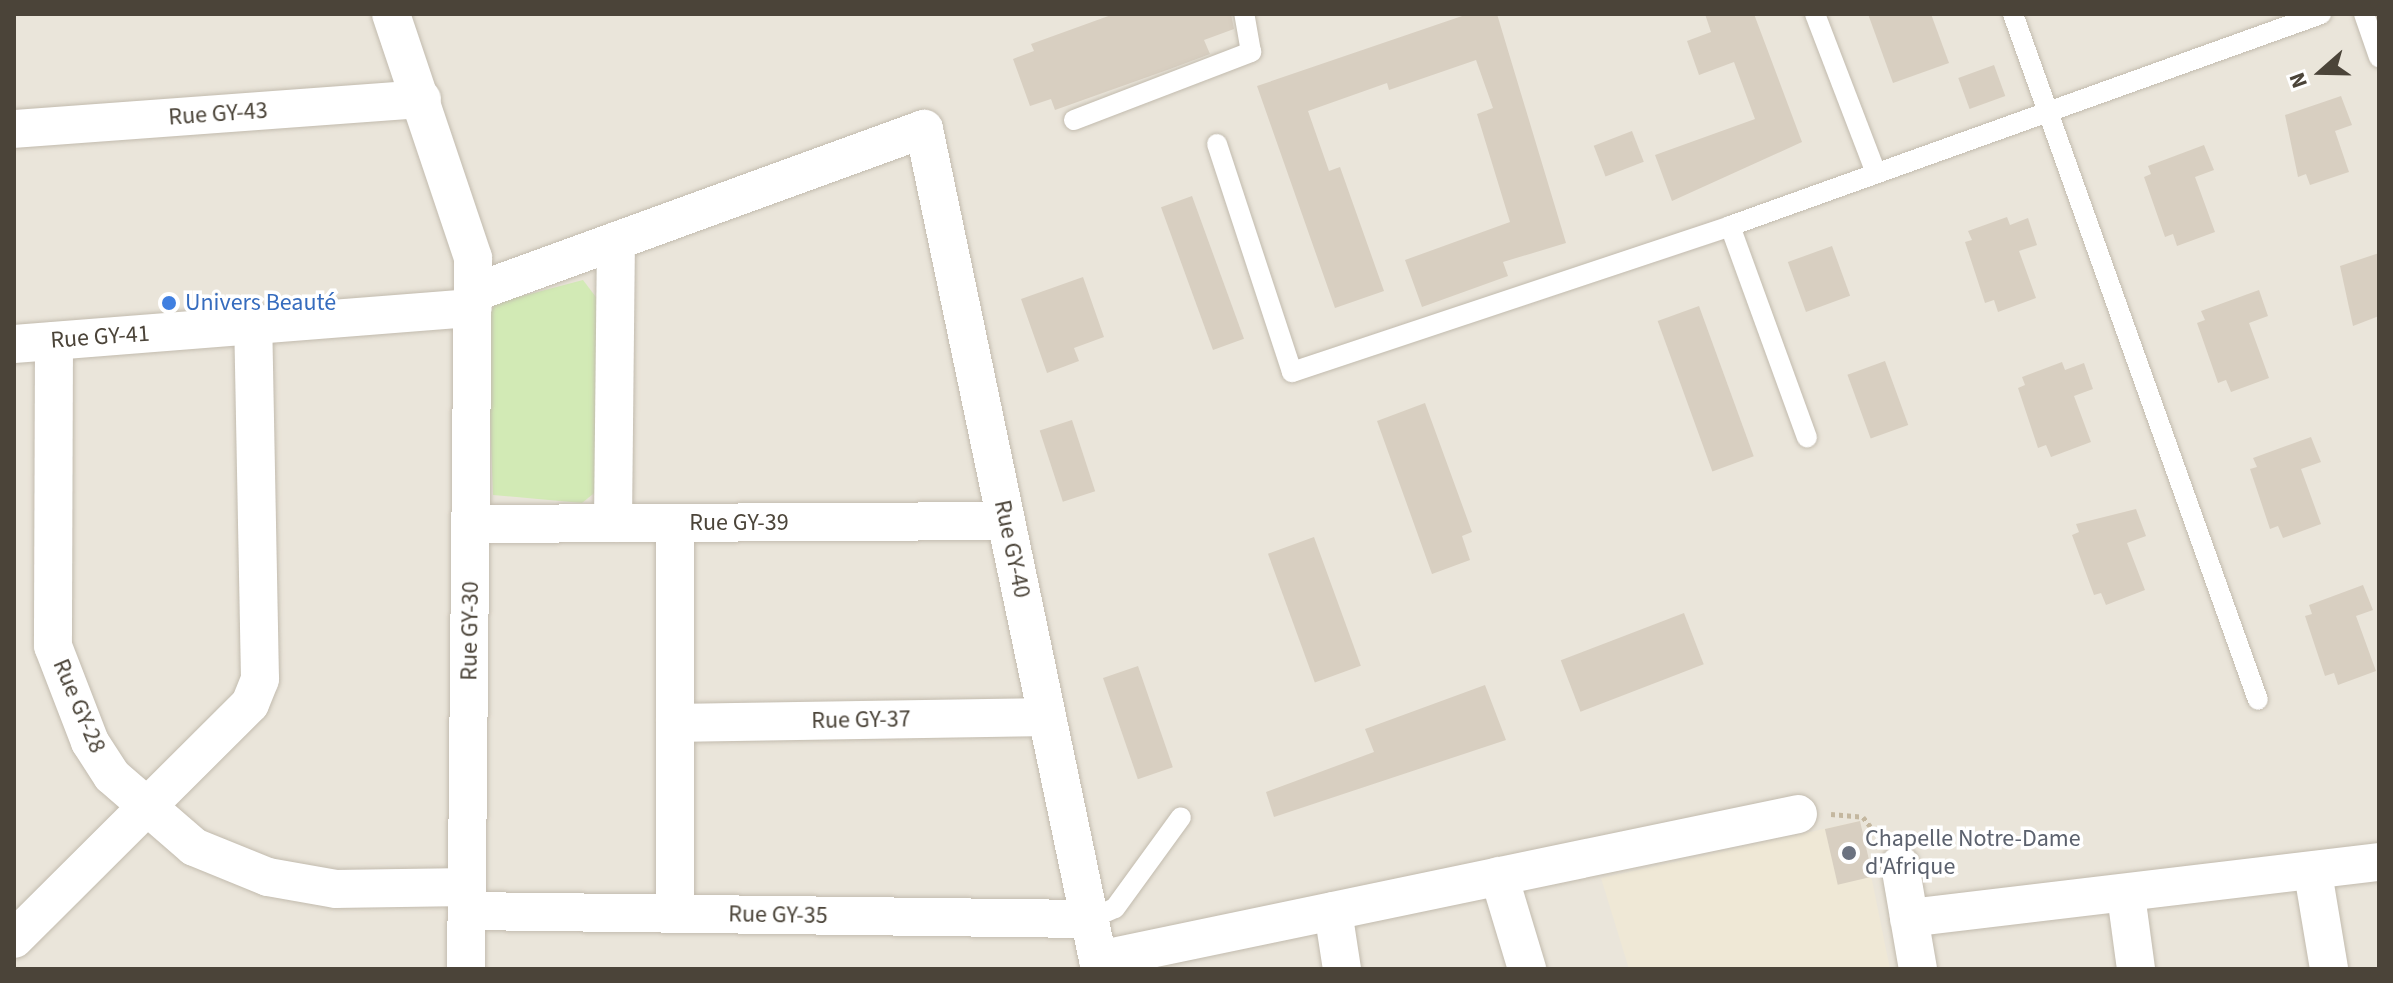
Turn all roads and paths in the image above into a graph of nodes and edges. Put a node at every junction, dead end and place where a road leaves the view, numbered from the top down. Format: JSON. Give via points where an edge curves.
{"nodes":[{"id":1,"x":391,"y":14,"type":"edge"},
{"id":2,"x":1244,"y":14,"type":"edge"},
{"id":3,"x":1815,"y":14,"type":"edge"},
{"id":4,"x":2013,"y":14,"type":"edge"},
{"id":5,"x":2321,"y":14,"type":"edge"},
{"id":6,"x":2364,"y":14,"type":"edge"},
{"id":7,"x":2379,"y":57,"type":"edge"},
{"id":8,"x":422,"y":99,"type":"junction"},
{"id":9,"x":2046,"y":111,"type":"junction"},
{"id":10,"x":1074,"y":120,"type":"dead end"},
{"id":11,"x":14,"y":129,"type":"edge"},
{"id":12,"x":924,"y":129,"type":"joint"},
{"id":13,"x":1217,"y":144,"type":"dead end"},
{"id":14,"x":1876,"y":173,"type":"junction"},
{"id":15,"x":1730,"y":226,"type":"junction"},
{"id":16,"x":616,"y":241,"type":"junction"},
{"id":17,"x":473,"y":301,"type":"junction"},
{"id":18,"x":253,"y":325,"type":"junction"},
{"id":19,"x":54,"y":341,"type":"junction"},
{"id":20,"x":14,"y":344,"type":"edge"},
{"id":21,"x":1807,"y":437,"type":"dead end"},
{"id":22,"x":1006,"y":521,"type":"junction"},
{"id":23,"x":613,"y":523,"type":"junction"},
{"id":24,"x":675,"y":523,"type":"junction"},
{"id":25,"x":471,"y":524,"type":"junction"},
{"id":26,"x":2258,"y":700,"type":"dead end"},
{"id":27,"x":1047,"y":717,"type":"junction"},
{"id":28,"x":675,"y":723,"type":"junction"},
{"id":29,"x":143,"y":808,"type":"junction"},
{"id":30,"x":1798,"y":814,"type":"joint"},
{"id":31,"x":1181,"y":817,"type":"dead end"},
{"id":32,"x":2379,"y":862,"type":"edge"},
{"id":33,"x":1900,"y":865,"type":"joint"},
{"id":34,"x":2313,"y":873,"type":"junction"},
{"id":35,"x":1499,"y":876,"type":"junction"},
{"id":36,"x":2126,"y":895,"type":"junction"},
{"id":37,"x":467,"y":899,"type":"junction"},
{"id":38,"x":1333,"y":911,"type":"junction"},
{"id":39,"x":675,"y":914,"type":"junction"},
{"id":40,"x":1909,"y":918,"type":"junction"},
{"id":41,"x":1090,"y":919,"type":"junction"},
{"id":42,"x":14,"y":939,"type":"edge"},
{"id":43,"x":1099,"y":964,"type":"edge"},
{"id":44,"x":466,"y":969,"type":"edge"},
{"id":45,"x":1342,"y":969,"type":"edge"},
{"id":46,"x":1527,"y":969,"type":"edge"},
{"id":47,"x":1918,"y":969,"type":"edge"},
{"id":48,"x":2136,"y":969,"type":"edge"},
{"id":49,"x":2329,"y":969,"type":"edge"}],
"edges":[{"from":1,"to":8,"type":"street","name":"Rue GY-30"},
{"from":2,"to":10,"type":"lane","via":[[1251,52]]},
{"from":3,"to":14,"type":"lane"},
{"from":4,"to":9,"type":"lane"},
{"from":5,"to":9,"type":"lane"},
{"from":6,"to":7,"type":"lane"},
{"from":8,"to":11,"type":"street","name":"Rue GY-43"},
{"from":8,"to":17,"type":"street","name":"Rue GY-30","via":[[473,258]]},
{"from":9,"to":14,"type":"lane"},
{"from":9,"to":26,"type":"lane"},
{"from":12,"to":16,"type":"street","name":"Rue GY-41"},
{"from":12,"to":22,"type":"street","name":"Rue GY-40"},
{"from":13,"to":15,"type":"lane","via":[[1292,372]]},
{"from":14,"to":15,"type":"lane"},
{"from":15,"to":21,"type":"lane"},
{"from":16,"to":17,"type":"street","name":"Rue GY-41"},
{"from":16,"to":23,"type":"street"},
{"from":17,"to":18,"type":"street","name":"Rue GY-41"},
{"from":17,"to":25,"type":"street","name":"Rue GY-30"},
{"from":18,"to":19,"type":"street","name":"Rue GY-41"},
{"from":18,"to":29,"type":"street","via":[[260,679],[250,704]]},
{"from":19,"to":20,"type":"street","name":"Rue GY-41"},
{"from":19,"to":29,"type":"street","name":"Rue GY-28","via":[[53,646],[90,742]]},
{"from":22,"to":24,"type":"street","name":"Rue GY-39"},
{"from":22,"to":27,"type":"street","name":"Rue GY-40"},
{"from":23,"to":24,"type":"street","name":"Rue GY-39"},
{"from":23,"to":25,"type":"street","name":"Rue GY-39"},
{"from":24,"to":28,"type":"street"},
{"from":25,"to":37,"type":"street","name":"Rue GY-30"},
{"from":27,"to":28,"type":"street","name":"Rue GY-37"},
{"from":27,"to":41,"type":"street","name":"Rue GY-40"},
{"from":28,"to":39,"type":"street"},
{"from":29,"to":37,"type":"street","name":"Rue GY-28","via":[[194,847],[268,877],[336,889]]},
{"from":29,"to":42,"type":"street"},
{"from":30,"to":33,"type":"path","via":[[1863,817]]},
{"from":30,"to":35,"type":"street"},
{"from":31,"to":41,"type":"lane","via":[[1115,908]]},
{"from":32,"to":34,"type":"street"},
{"from":33,"to":40,"type":"street"},
{"from":34,"to":36,"type":"street"},
{"from":34,"to":49,"type":"street"},
{"from":35,"to":38,"type":"street"},
{"from":35,"to":46,"type":"street"},
{"from":36,"to":40,"type":"street"},
{"from":36,"to":48,"type":"street"},
{"from":37,"to":39,"type":"street","name":"Rue GY-35"},
{"from":37,"to":44,"type":"street","name":"Rue GY-30"},
{"from":38,"to":43,"type":"street"},
{"from":38,"to":45,"type":"street"},
{"from":39,"to":41,"type":"street","name":"Rue GY-35"},
{"from":40,"to":47,"type":"street"},
{"from":41,"to":43,"type":"street","name":"Rue GY-40"}]}
